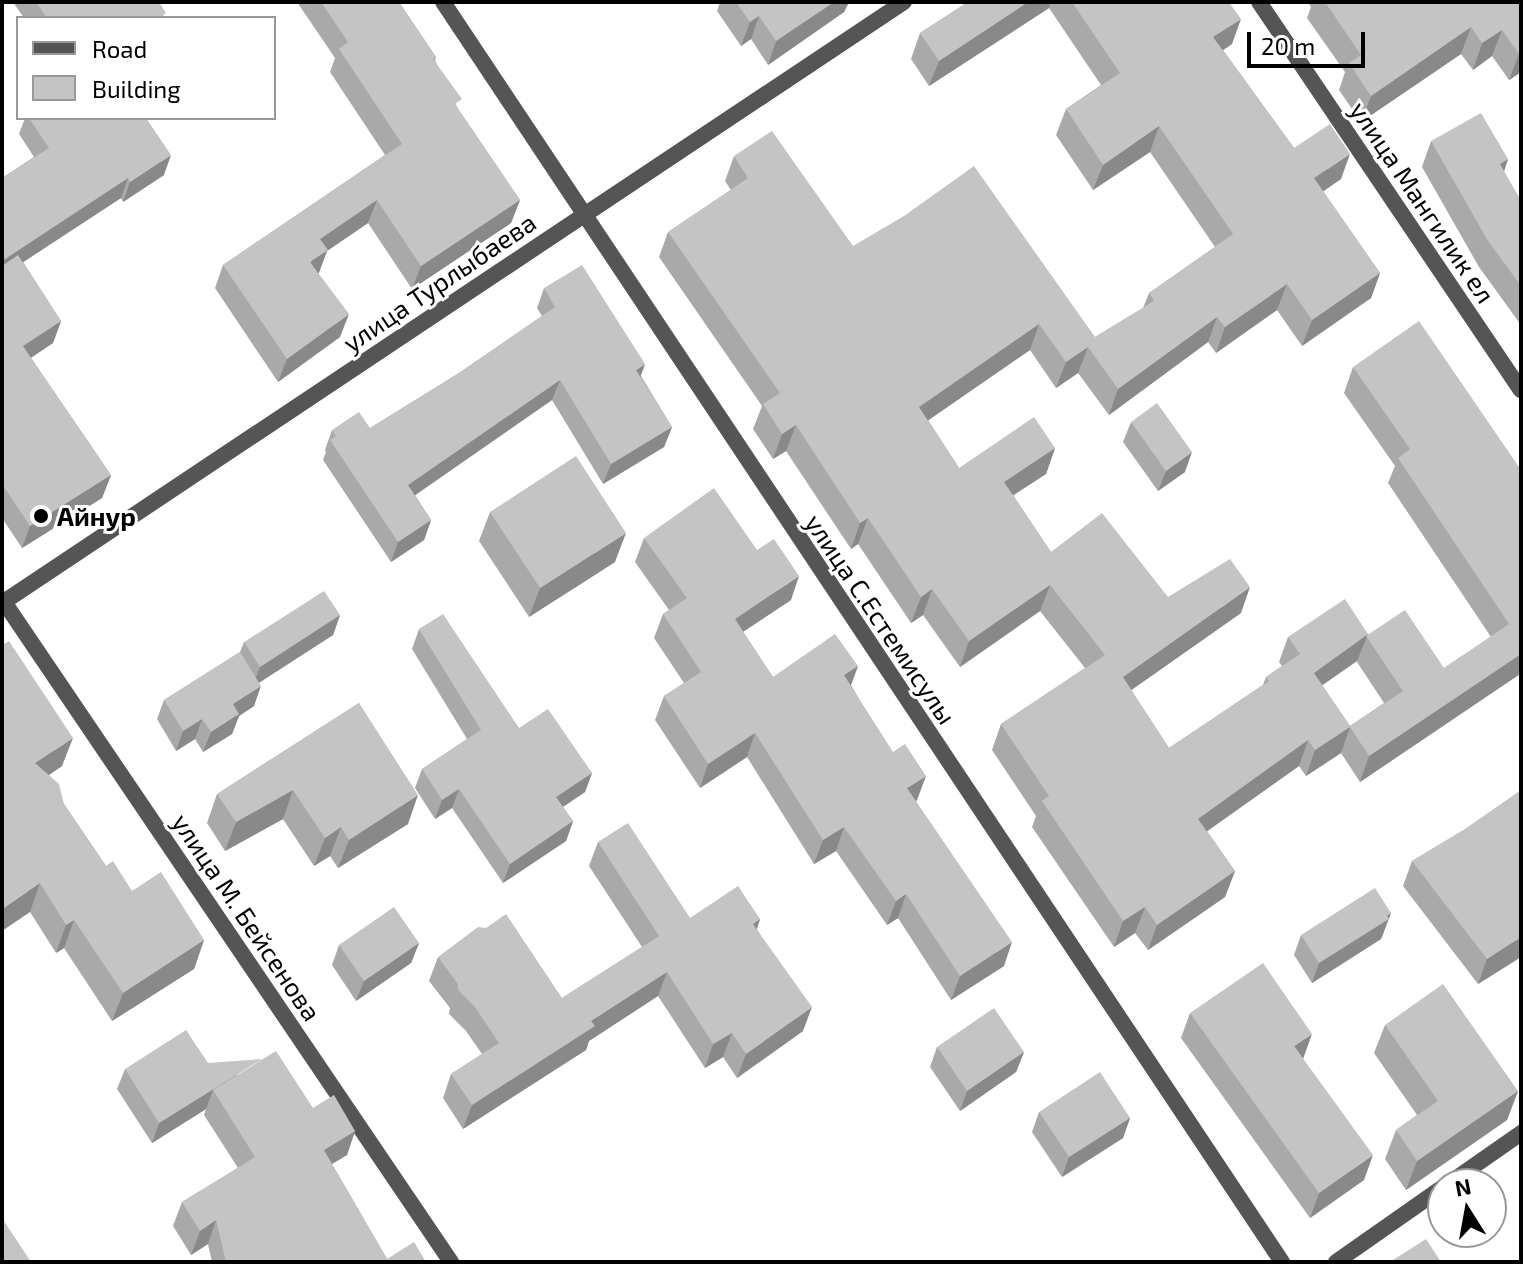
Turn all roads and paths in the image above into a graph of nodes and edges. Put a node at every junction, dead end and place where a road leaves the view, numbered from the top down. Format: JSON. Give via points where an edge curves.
{"nodes":[{"id":1,"x":443,"y":2,"type":"edge"},
{"id":2,"x":904,"y":2,"type":"edge"},
{"id":3,"x":1259,"y":2,"type":"edge"},
{"id":4,"x":582,"y":216,"type":"junction"},
{"id":5,"x":1521,"y":390,"type":"edge"},
{"id":6,"x":3,"y":601,"type":"edge"},
{"id":7,"x":1521,"y":1133,"type":"edge"},
{"id":8,"x":1471,"y":1168,"type":"edge"},
{"id":9,"x":1427,"y":1199,"type":"edge"},
{"id":10,"x":451,"y":1262,"type":"edge"},
{"id":11,"x":1282,"y":1262,"type":"edge"},
{"id":12,"x":1336,"y":1262,"type":"edge"}],
"edges":[{"from":1,"to":4,"type":"street","name":"улица С.Естемисулы"},
{"from":2,"to":4,"type":"street","name":"улица Турлыбаева"},
{"from":3,"to":5,"type":"street","name":"улица Мангилик ел"},
{"from":4,"to":6,"type":"street","name":"улица Турлыбаева"},
{"from":4,"to":11,"type":"street","name":"улица С.Естемисулы"},
{"from":6,"to":10,"type":"street","name":"улица М. Бейсенова"},
{"from":7,"to":8,"type":"street"},
{"from":9,"to":12,"type":"street"}]}
